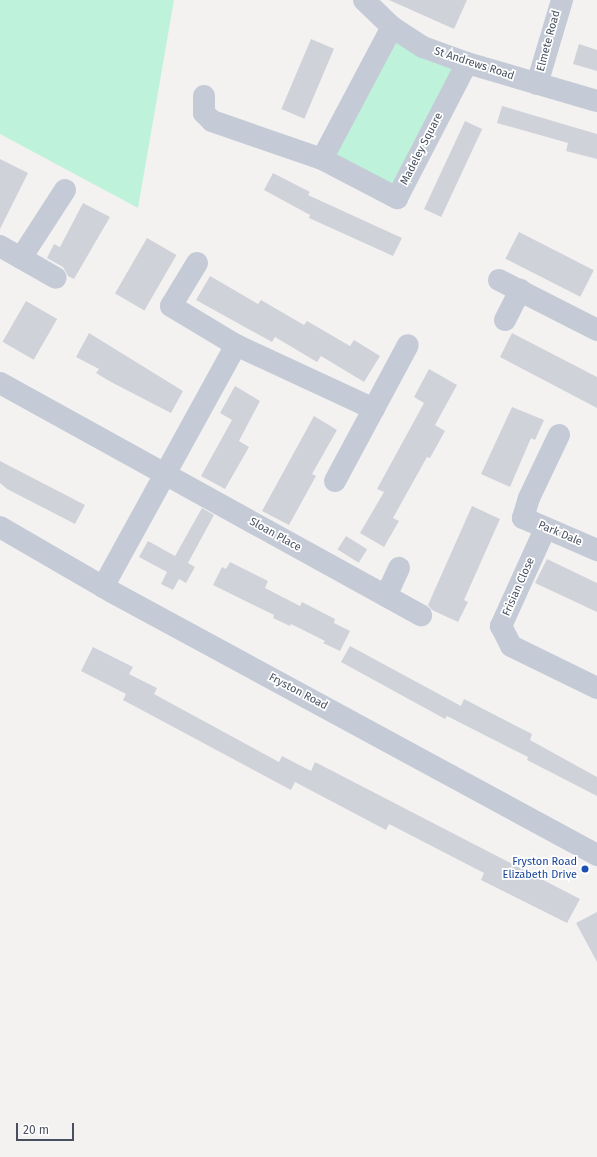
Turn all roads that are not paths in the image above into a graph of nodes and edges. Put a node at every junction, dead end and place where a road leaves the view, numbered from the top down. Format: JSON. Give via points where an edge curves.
{"nodes":[{"id":1,"x":364,"y":0,"type":"edge"},
{"id":2,"x":562,"y":0,"type":"edge"},
{"id":3,"x":392,"y":27,"type":"junction"},
{"id":4,"x":467,"y":63,"type":"junction"},
{"id":5,"x":537,"y":84,"type":"junction"},
{"id":6,"x":204,"y":96,"type":"dead end"},
{"id":7,"x":597,"y":101,"type":"edge"},
{"id":8,"x":322,"y":159,"type":"junction"},
{"id":9,"x":65,"y":190,"type":"dead end"},
{"id":10,"x":0,"y":246,"type":"edge"},
{"id":11,"x":21,"y":258,"type":"junction"},
{"id":12,"x":197,"y":263,"type":"dead end"},
{"id":13,"x":56,"y":278,"type":"dead end"},
{"id":14,"x":499,"y":280,"type":"dead end"},
{"id":15,"x":520,"y":290,"type":"junction"},
{"id":16,"x":505,"y":320,"type":"dead end"},
{"id":17,"x":597,"y":330,"type":"edge"},
{"id":18,"x":236,"y":345,"type":"junction"},
{"id":19,"x":408,"y":345,"type":"dead end"},
{"id":20,"x":0,"y":383,"type":"edge"},
{"id":21,"x":374,"y":409,"type":"junction"},
{"id":22,"x":559,"y":435,"type":"dead end"},
{"id":23,"x":164,"y":474,"type":"junction"},
{"id":24,"x":335,"y":481,"type":"dead end"},
{"id":25,"x":0,"y":527,"type":"edge"},
{"id":26,"x":545,"y":528,"type":"junction"},
{"id":27,"x":597,"y":550,"type":"edge"},
{"id":28,"x":399,"y":568,"type":"dead end"},
{"id":29,"x":103,"y":587,"type":"junction"},
{"id":30,"x":386,"y":596,"type":"junction"},
{"id":31,"x":421,"y":615,"type":"dead end"},
{"id":32,"x":597,"y":688,"type":"edge"},
{"id":33,"x":597,"y":855,"type":"edge"}],
"edges":[{"from":1,"to":3,"type":"street","name":"St Andrews Road"},
{"from":2,"to":5,"type":"street","name":"Elmete Road"},
{"from":3,"to":4,"type":"street","name":"St Andrews Road","via":[[423,47]]},
{"from":3,"to":8,"type":"street"},
{"from":4,"to":5,"type":"street","name":"St Andrews Road"},
{"from":4,"to":8,"type":"street","name":"Madeley Square","via":[[397,198]]},
{"from":5,"to":7,"type":"street","name":"St Andrews Road"},
{"from":6,"to":8,"type":"street","via":[[204,113],[212,120]]},
{"from":9,"to":11,"type":"street"},
{"from":10,"to":11,"type":"street"},
{"from":11,"to":13,"type":"street"},
{"from":12,"to":18,"type":"street","via":[[171,306]]},
{"from":14,"to":15,"type":"street"},
{"from":15,"to":16,"type":"street"},
{"from":15,"to":17,"type":"street"},
{"from":18,"to":21,"type":"street"},
{"from":18,"to":23,"type":"street"},
{"from":19,"to":21,"type":"street"},
{"from":20,"to":23,"type":"street","name":"Sloan Place"},
{"from":21,"to":24,"type":"street"},
{"from":22,"to":26,"type":"street","name":"Park Dale","via":[[529,498],[523,518]]},
{"from":23,"to":29,"type":"street"},
{"from":23,"to":30,"type":"street","name":"Sloan Place"},
{"from":25,"to":29,"type":"street","name":"Fryston Road"},
{"from":26,"to":27,"type":"street","name":"Park Dale"},
{"from":26,"to":32,"type":"street","name":"Frisian Close","via":[[502,626],[511,646]]},
{"from":28,"to":30,"type":"street"},
{"from":29,"to":33,"type":"street","name":"Fryston Road"},
{"from":30,"to":31,"type":"street","name":"Sloan Place"}]}
